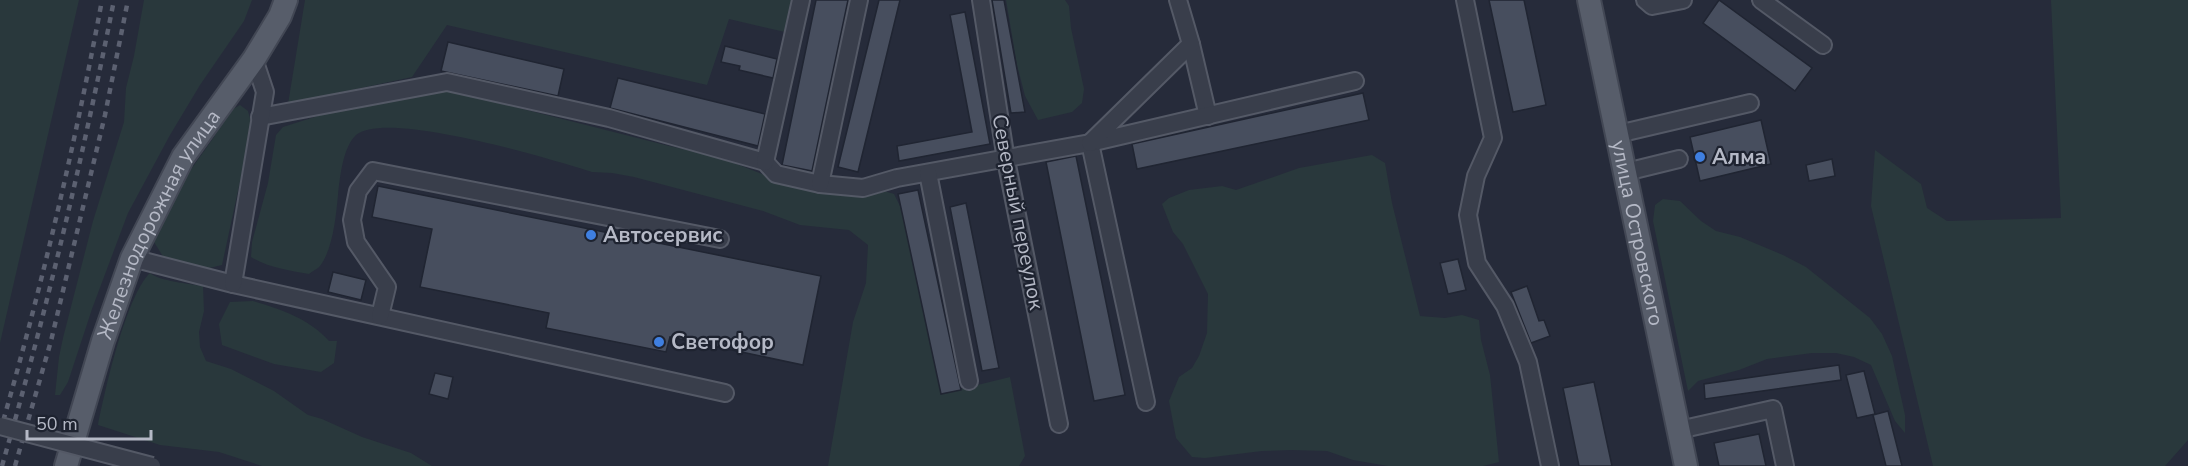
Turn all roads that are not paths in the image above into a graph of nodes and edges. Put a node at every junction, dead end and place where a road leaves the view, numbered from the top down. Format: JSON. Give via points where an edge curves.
{"nodes":[{"id":1,"x":286,"y":0,"type":"edge"},
{"id":2,"x":801,"y":0,"type":"edge"},
{"id":3,"x":860,"y":0,"type":"edge"},
{"id":4,"x":981,"y":0,"type":"edge"},
{"id":5,"x":1178,"y":0,"type":"edge"},
{"id":6,"x":1465,"y":0,"type":"edge"},
{"id":7,"x":1589,"y":0,"type":"edge"},
{"id":8,"x":1645,"y":0,"type":"edge"},
{"id":9,"x":1683,"y":0,"type":"edge"},
{"id":10,"x":1761,"y":0,"type":"edge"},
{"id":11,"x":1191,"y":44,"type":"junction"},
{"id":12,"x":1823,"y":45,"type":"dead end"},
{"id":13,"x":254,"y":59,"type":"junction"},
{"id":14,"x":1355,"y":81,"type":"dead end"},
{"id":15,"x":1750,"y":103,"type":"dead end"},
{"id":16,"x":1208,"y":116,"type":"junction"},
{"id":17,"x":260,"y":117,"type":"junction"},
{"id":18,"x":1618,"y":134,"type":"junction"},
{"id":19,"x":1090,"y":143,"type":"junction"},
{"id":20,"x":1679,"y":159,"type":"dead end"},
{"id":21,"x":1006,"y":160,"type":"junction"},
{"id":22,"x":765,"y":162,"type":"junction"},
{"id":23,"x":1626,"y":172,"type":"junction"},
{"id":24,"x":928,"y":173,"type":"junction"},
{"id":25,"x":820,"y":184,"type":"junction"},
{"id":26,"x":720,"y":239,"type":"dead end"},
{"id":27,"x":132,"y":258,"type":"junction"},
{"id":28,"x":233,"y":284,"type":"junction"},
{"id":29,"x":380,"y":316,"type":"junction"},
{"id":30,"x":969,"y":381,"type":"dead end"},
{"id":31,"x":725,"y":393,"type":"dead end"},
{"id":32,"x":1146,"y":402,"type":"dead end"},
{"id":33,"x":1059,"y":424,"type":"dead end"},
{"id":34,"x":0,"y":426,"type":"edge"},
{"id":35,"x":1679,"y":430,"type":"junction"},
{"id":36,"x":66,"y":466,"type":"edge"},
{"id":37,"x":152,"y":466,"type":"edge"},
{"id":38,"x":1550,"y":466,"type":"edge"},
{"id":39,"x":1686,"y":466,"type":"edge"},
{"id":40,"x":1785,"y":466,"type":"edge"}],
"edges":[{"from":1,"to":13,"type":"main road","name":"Железнодорожная улица"},
{"from":2,"to":22,"type":"street"},
{"from":3,"to":25,"type":"street"},
{"from":4,"to":21,"type":"street","name":"Северный переулок"},
{"from":5,"to":11,"type":"street"},
{"from":6,"to":38,"type":"street","via":[[1492,138],[1476,176],[1468,215],[1477,263],[1505,306],[1528,362]]},
{"from":7,"to":18,"type":"main road","name":"улица Островского"},
{"from":8,"to":9,"type":"street","via":[[1652,6]]},
{"from":10,"to":12,"type":"street"},
{"from":11,"to":16,"type":"street"},
{"from":11,"to":19,"type":"street"},
{"from":13,"to":17,"type":"street","via":[[265,92]]},
{"from":13,"to":27,"type":"main road","name":"Железнодорожная улица","via":[[183,157]]},
{"from":14,"to":16,"type":"street"},
{"from":15,"to":18,"type":"street"},
{"from":16,"to":19,"type":"street"},
{"from":17,"to":22,"type":"street","via":[[447,82],[609,118]]},
{"from":17,"to":28,"type":"street"},
{"from":18,"to":23,"type":"main road","name":"улица Островского"},
{"from":19,"to":21,"type":"street"},
{"from":19,"to":32,"type":"street"},
{"from":20,"to":23,"type":"street"},
{"from":21,"to":24,"type":"street"},
{"from":21,"to":33,"type":"street","name":"Северный переулок"},
{"from":22,"to":25,"type":"street","via":[[776,174]]},
{"from":23,"to":35,"type":"main road","name":"улица Островского"},
{"from":24,"to":25,"type":"street","via":[[862,188]]},
{"from":24,"to":30,"type":"street"},
{"from":26,"to":29,"type":"street","via":[[373,171],[358,191],[352,220],[356,242],[387,287]]},
{"from":27,"to":28,"type":"street"},
{"from":27,"to":36,"type":"main road","name":"Железнодорожная улица"},
{"from":28,"to":29,"type":"street"},
{"from":29,"to":31,"type":"street"},
{"from":34,"to":37,"type":"street","bridge":true},
{"from":35,"to":39,"type":"main road","name":"улица Островского"},
{"from":35,"to":40,"type":"street","via":[[1773,409]]}]}
